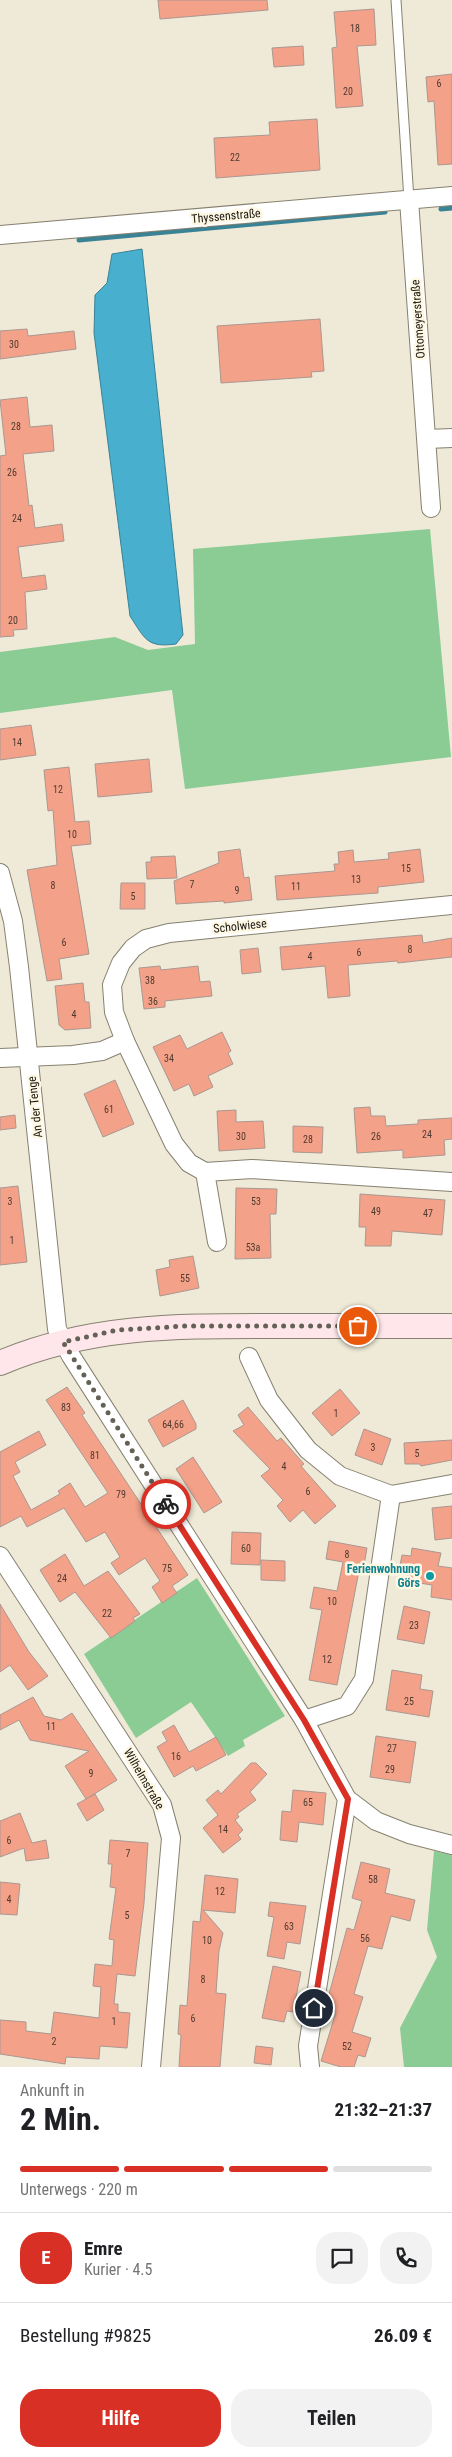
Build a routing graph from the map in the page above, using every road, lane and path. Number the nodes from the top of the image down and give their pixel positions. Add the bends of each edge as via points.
1 (396, 0) edge
2 (452, 196) edge
3 (410, 200) junction
4 (0, 235) edge
5 (452, 438) edge
6 (427, 439) junction
7 (431, 508) dead end
8 (0, 873) edge
9 (452, 905) edge
10 (125, 1041) junction
11 (30, 1056) junction
12 (0, 1058) edge
13 (205, 1172) junction
14 (452, 1182) edge
15 (217, 1242) dead end
16 (452, 1326) edge
17 (63, 1342) junction
18 (249, 1357) dead end
19 (0, 1363) edge
20 (452, 1484) edge
21 (391, 1495) junction
22 (0, 1556) edge
23 (304, 1720) junction
24 (348, 1799) junction
25 (452, 1845) edge
26 (151, 2067) edge
27 (310, 2067) edge

1 - 3 lane
2 - 3 street, Thyssenstraße
3 - 4 street, Thyssenstraße
3 - 6 street, Ottomeyerstraße
5 - 6 street
6 - 7 street, Ottomeyerstraße
8 - 11 street, An der Tenge via 13,921
9 - 10 street, Scholwiese via 169,933 146,939 120,963 112,985 114,1012
10 - 11 street via 102,1051
10 - 13 street, Scholwiese via 174,1144 189,1163
11 - 12 street
11 - 17 street, An der Tenge via 55,1314
13 - 14 street via 252,1169
13 - 15 street
16 - 17 main road via 186,1326 118,1330
17 - 19 main road via 34,1349
17 - 23 street, An der Tenge
18 - 21 street via 270,1400 308,1450 340,1476
20 - 21 street
21 - 23 street via 364,1679 347,1706
22 - 26 street, Wilhelmstraße via 162,1805 171,1838
23 - 24 street, An der Tenge
24 - 25 street via 376,1821
24 - 27 street via 308,2046

